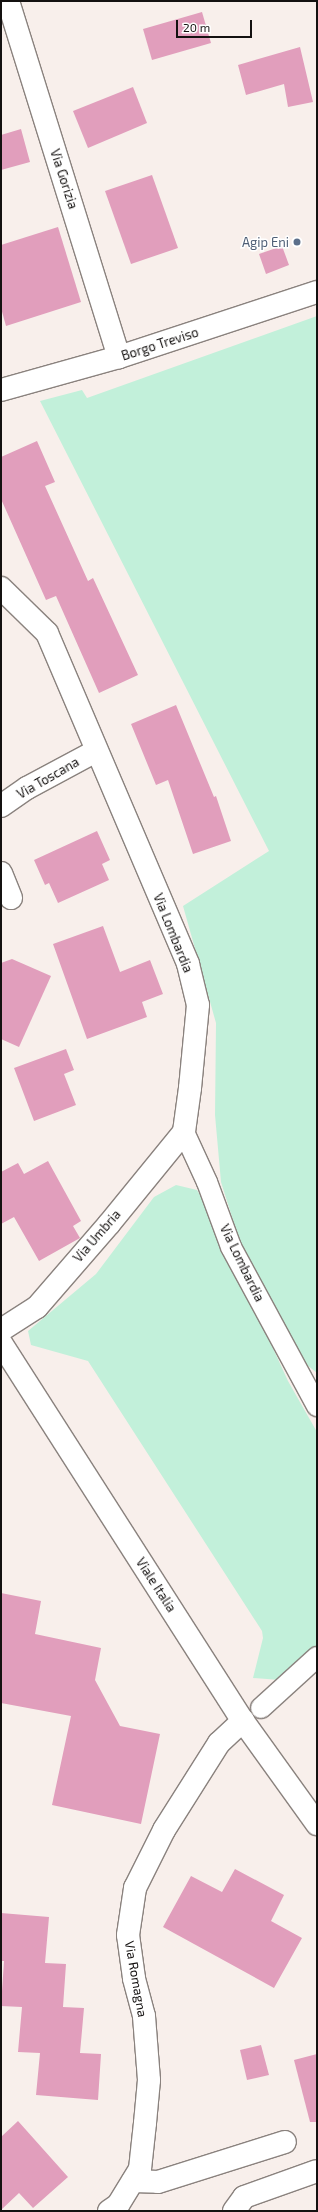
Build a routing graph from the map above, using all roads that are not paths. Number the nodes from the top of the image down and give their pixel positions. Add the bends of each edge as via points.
1 (10, 4) edge
2 (317, 292) edge
3 (119, 357) junction
4 (1, 390) edge
5 (1, 588) edge
6 (96, 751) junction
7 (1, 806) edge
8 (1, 873) edge
9 (10, 898) dead end
10 (184, 1132) junction
11 (1, 1330) edge
12 (1, 1343) edge
13 (317, 1406) edge
14 (317, 1657) edge
15 (261, 1708) dead end
16 (244, 1721) junction
17 (317, 1824) edge
18 (285, 2142) dead end
19 (317, 2172) edge
20 (133, 2181) junction
21 (109, 2211) edge
22 (234, 2211) edge

1 - 3 street, Via Gorizia
2 - 3 street, Borgo Treviso
3 - 4 street, Borgo Treviso
5 - 6 street, Via Lombardia via 47,633
6 - 7 street, Via Toscana via 27,788
6 - 10 street, Via Lombardia via 190,970 198,1004
8 - 9 street
10 - 11 street, Via Umbria via 37,1307
10 - 13 street, Via Lombardia via 207,1182 231,1247
12 - 16 street, Viale Italia
14 - 15 street
16 - 17 street, Viale Italia
16 - 20 street, Via Romagna via 219,1743 164,1830 135,1888 128,1935 134,1978 144,2016 149,2080 140,2169
18 - 20 street via 158,2182
19 - 22 street via 244,2197
20 - 21 street, Via Romagna via 118,2205

